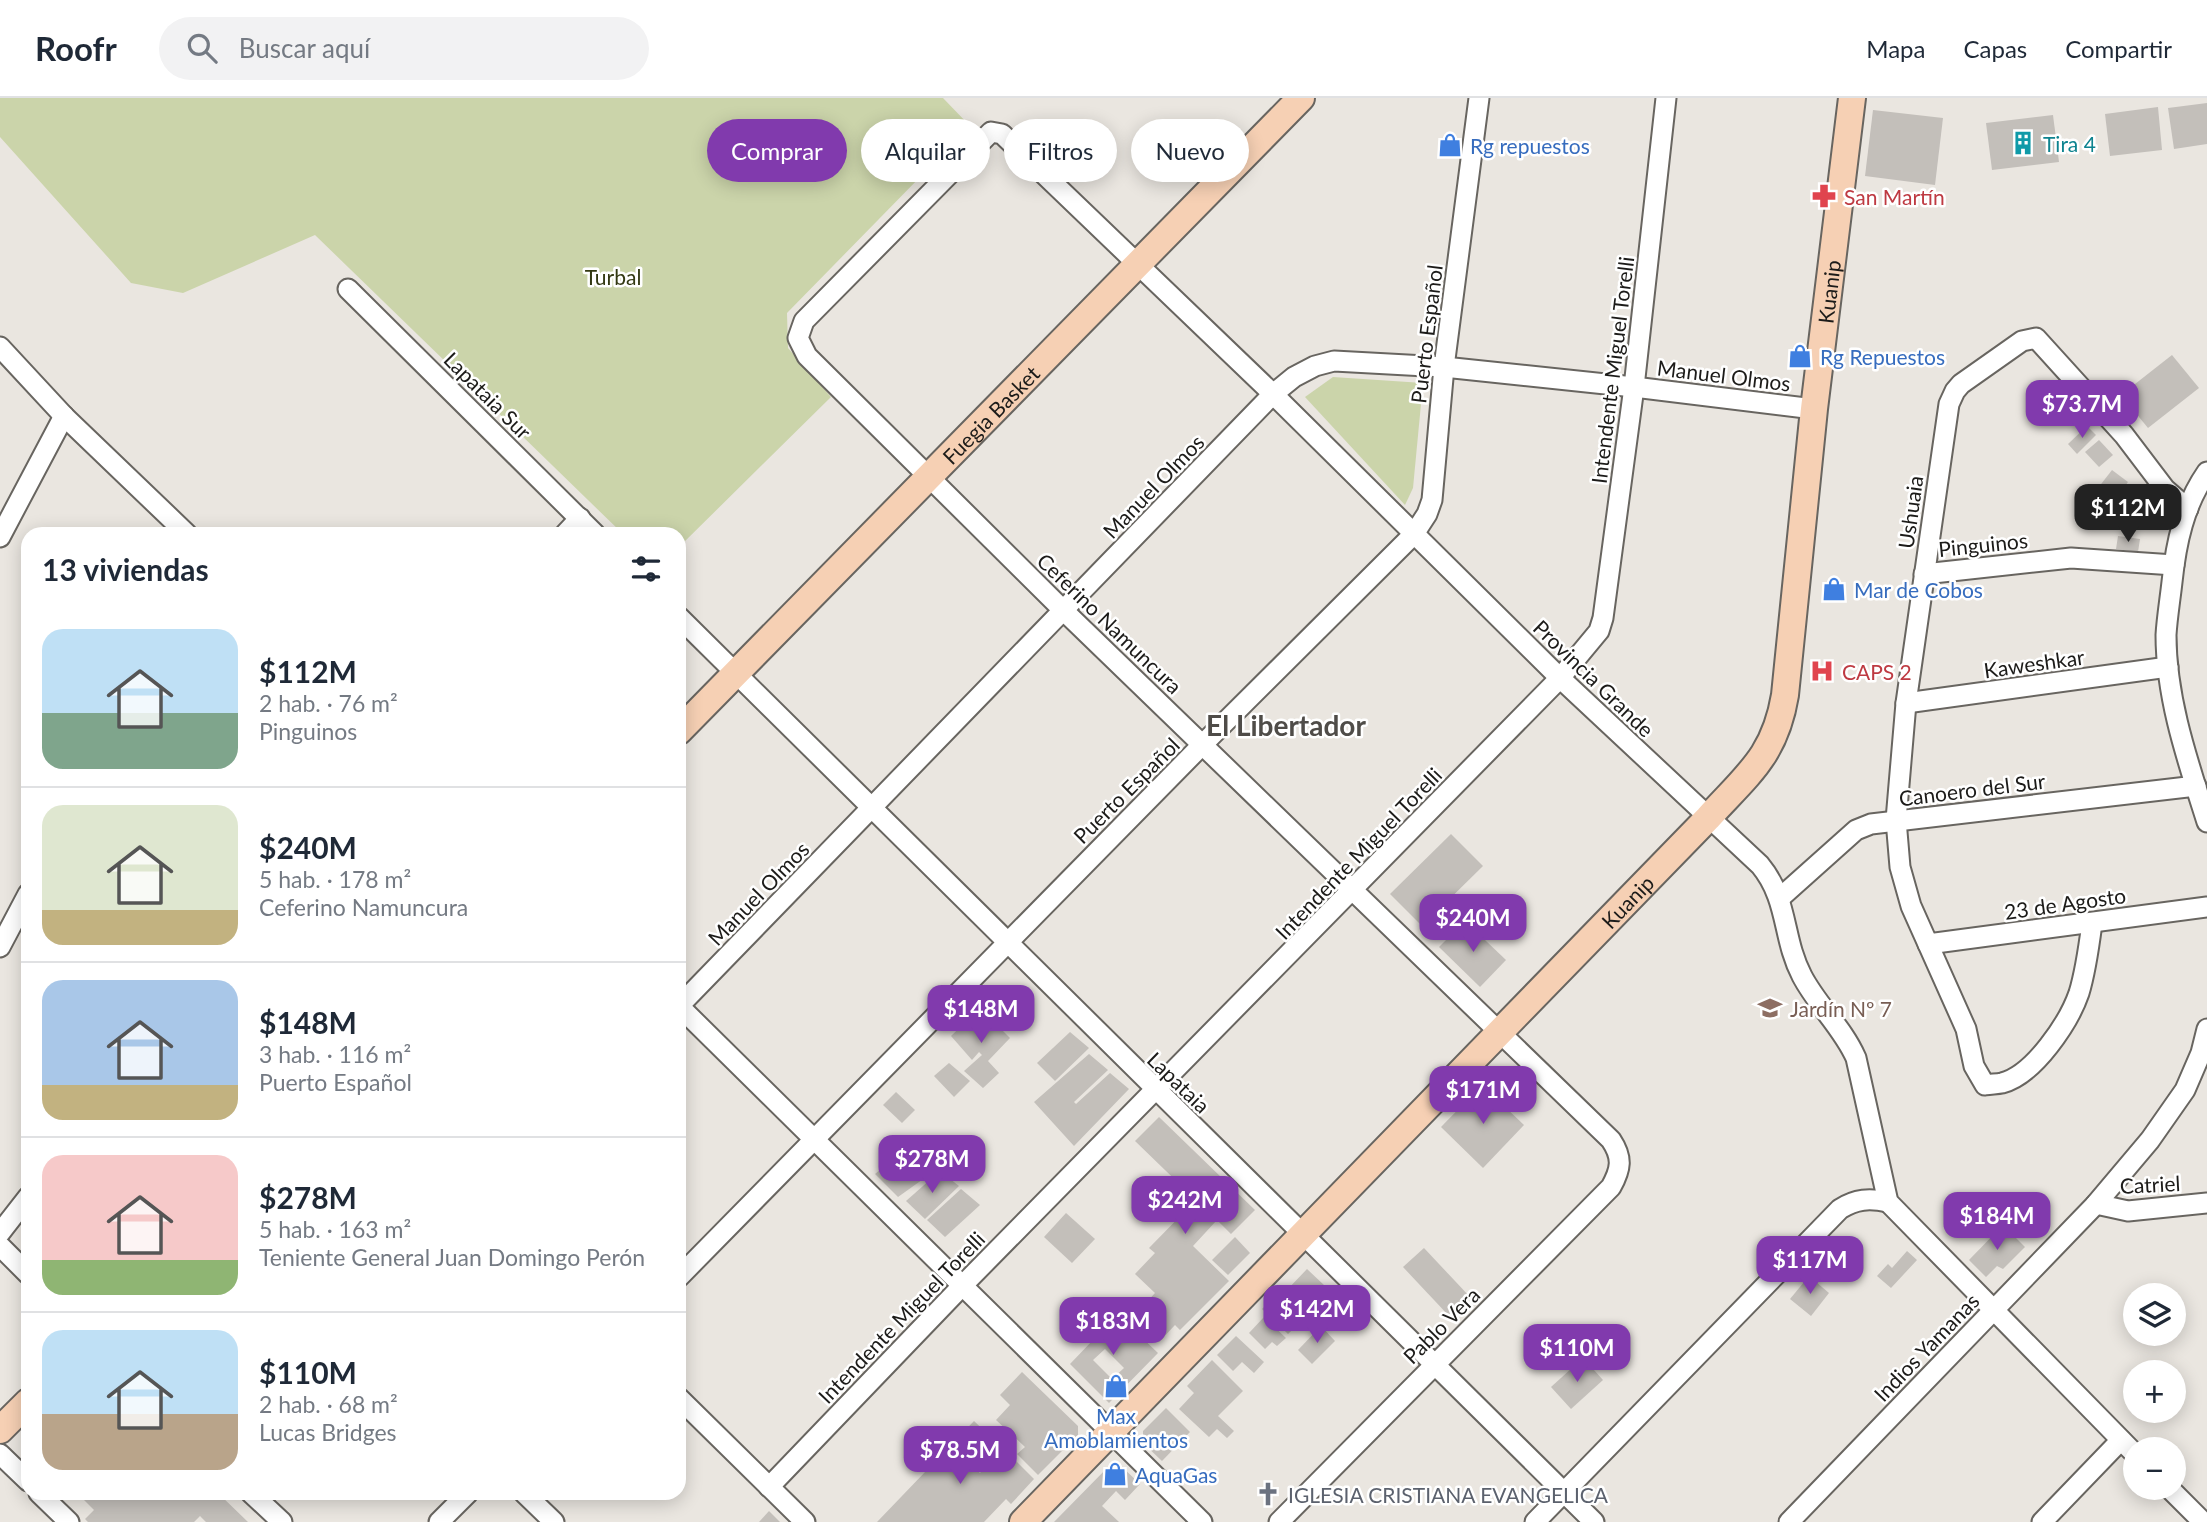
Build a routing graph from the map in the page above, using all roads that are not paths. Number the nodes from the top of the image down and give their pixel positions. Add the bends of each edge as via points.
1 (1301, 98) edge
2 (1479, 98) edge
3 (1666, 98) edge
4 (1852, 98) edge
5 (1138, 262) junction
6 (348, 289) dead end
7 (0, 347) edge
8 (807, 356) joint
9 (1444, 367) junction
10 (1634, 387) junction
11 (1273, 394) junction
12 (1814, 409) junction
13 (64, 416) junction
14 (2207, 472) edge
15 (929, 476) junction
16 (2188, 509) junction
17 (580, 518) junction
18 (180, 527) edge
19 (572, 527) edge
20 (588, 527) edge
21 (1414, 534) junction
22 (0, 537) edge
23 (2174, 565) junction
24 (1924, 574) junction
25 (1064, 611) junction
26 (686, 624) edge
27 (2168, 667) junction
28 (734, 672) junction
29 (1560, 678) junction
30 (1906, 704) junction
31 (686, 723) edge
32 (1202, 745) junction
33 (2196, 786) junction
34 (873, 808) junction
35 (1708, 818) junction
36 (1896, 820) junction
37 (2207, 822) edge
38 (1354, 890) junction
39 (1780, 898) junction
40 (21, 907) edge
41 (2207, 907) edge
42 (2092, 923) junction
43 (1007, 943) junction
44 (1928, 944) junction
45 (0, 947) edge
46 (686, 999) edge
47 (686, 1013) edge
48 (2207, 1030) edge
49 (1500, 1032) junction
50 (1155, 1090) junction
51 (814, 1141) junction
52 (1620, 1154) joint
53 (1888, 1202) junction
54 (2207, 1203) edge
55 (2096, 1204) junction
56 (21, 1206) edge
57 (0, 1233) edge
58 (1303, 1235) junction
59 (0, 1246) edge
60 (21, 1267) edge
61 (686, 1270) edge
62 (962, 1286) junction
63 (1993, 1310) junction
64 (1434, 1365) junction
65 (686, 1405) edge
66 (21, 1409) edge
67 (0, 1430) edge
68 (1111, 1433) junction
69 (2123, 1442) edge
70 (2123, 1451) edge
71 (0, 1454) edge
72 (21, 1474) edge
73 (769, 1487) junction
74 (1564, 1493) junction
75 (46, 1500) edge
76 (258, 1500) edge
77 (461, 1500) edge
78 (531, 1500) edge
79 (2180, 1500) edge
80 (69, 1522) edge
81 (282, 1522) edge
82 (439, 1522) edge
83 (554, 1522) edge
84 (805, 1522) edge
85 (1023, 1522) edge
86 (1202, 1522) edge
87 (1279, 1522) edge
88 (1535, 1522) edge
89 (1594, 1522) edge
90 (1789, 1522) edge
91 (2042, 1522) edge
92 (2203, 1522) edge

1 - 5 main road, Fuegia Basket
2 - 9 street, Puerto Español
3 - 10 street, Intendente Miguel Torelli
4 - 12 main road, Kuanip
5 - 8 street, Provincia Grande via 1002,134 991,132 804,321 798,338
5 - 11 street, Provincia Grande
5 - 15 main road, Fuegia Basket
6 - 17 street, Lapataia Sur
7 - 13 street
8 - 15 street, Ceferino Namuncura
9 - 10 street, Manuel Olmos
9 - 11 street, Manuel Olmos via 1334,360 1294,377
9 - 21 street, Puerto Español via 1432,500
10 - 12 street, Manuel Olmos
10 - 29 street, Intendente Miguel Torelli via 1603,618 1599,631
11 - 21 street, Provincia Grande
11 - 25 street, Manuel Olmos
12 - 35 main road, Kuanip via 1781,718 1766,753
13 - 18 street
13 - 22 street
14 - 16 street
15 - 25 street, Ceferino Namuncura
15 - 28 main road, Fuegia Basket
16 - 23 street
16 - 24 street, Ushuaia via 2165,489 2048,349 2036,338 2022,341 1955,391 1949,404
17 - 19 street
17 - 20 street, Lapataia Sur
21 - 29 street, Provincia Grande
21 - 32 street, Puerto Español
23 - 24 street, Pinguinos via 2071,558
23 - 27 street via 2166,634
24 - 30 street, Ushuaia
25 - 32 street, Ceferino Namuncura
25 - 34 street, Manuel Olmos
26 - 28 street
27 - 30 street, Kaweshkar
27 - 33 street via 2176,718
28 - 31 main road, Fuegia Basket
28 - 34 street, Lapataia
29 - 35 street, Provincia Grande
29 - 38 street, Intendente Miguel Torelli
30 - 36 street, Ushuaia
32 - 38 street, Ceferino Namuncura
32 - 43 street, Puerto Español
33 - 36 street, Canoero del Sur
33 - 37 street
34 - 43 street, Lapataia
34 - 46 street, Manuel Olmos
35 - 39 street, Provincia Grande via 1760,865
35 - 49 main road, Kuanip
36 - 39 street, Canoero del Sur via 1856,830
36 - 44 street, Ushuaia via 1900,867
38 - 49 street, Ceferino Namuncura
38 - 50 street, Intendente Miguel Torelli
39 - 53 street, Provincia Grande via 1801,975 1856,1058
40 - 45 street
41 - 42 street, 23 de Agosto
42 - 44 street, 23 de Agosto
42 - 44 street, Ushuaia via 2078,996 2063,1024 2041,1056 2004,1083 1986,1084 1978,1076 1966,1029
43 - 50 street, Lapataia
43 - 51 street, Puerto Español
47 - 51 street
48 - 55 street, Indios Yamanas via 2185,1090
49 - 52 street, Ceferino Namuncura
49 - 58 main road, Kuanip
50 - 58 street, Lapataia
50 - 62 street, Intendente Miguel Torelli
51 - 61 street, Puerto Español
51 - 62 street
52 - 64 street, Pablo Vera via 1619,1172 1611,1188
53 - 63 street
53 - 74 street via 1870,1198 1840,1209
54 - 55 street, Catriel via 2128,1211
55 - 63 street, Indios Yamanas
56 - 57 street
58 - 64 street, Lapataia
58 - 68 main road, Kuanip
59 - 60 street
62 - 68 street
62 - 73 street, Intendente Miguel Torelli
63 - 69 street
63 - 90 street, Indios Yamanas
64 - 74 street, Lapataia
64 - 87 street, Pablo Vera
65 - 73 street
66 - 67 main road
68 - 85 main road, Kuanip
68 - 86 street
70 - 91 street
71 - 72 street
73 - 84 street
74 - 88 street
74 - 89 street, Lapataia
75 - 80 street
76 - 81 street
77 - 82 street
78 - 83 street
79 - 92 street

